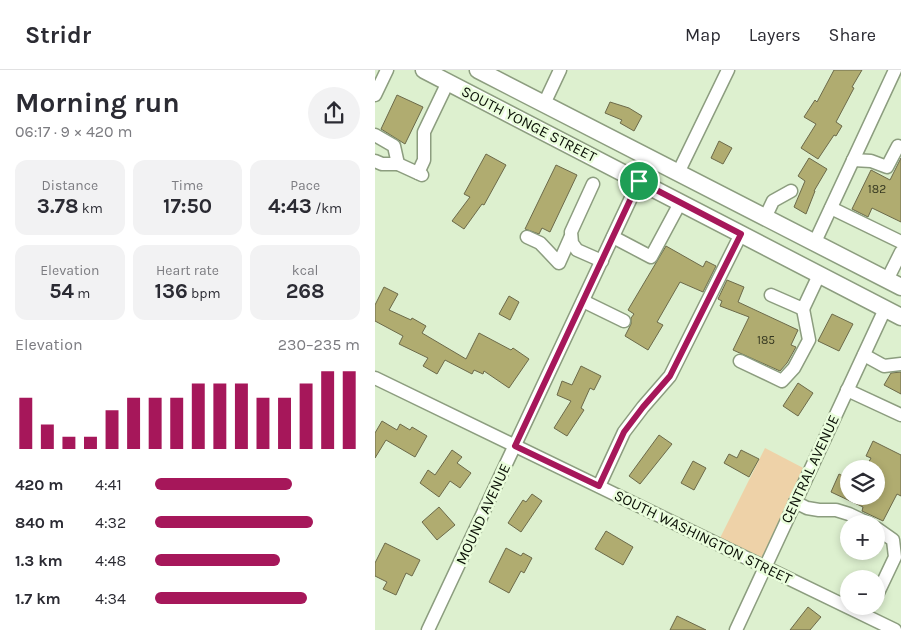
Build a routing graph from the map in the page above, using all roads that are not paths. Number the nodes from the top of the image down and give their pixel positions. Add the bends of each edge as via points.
1 (387, 70) edge
2 (424, 70) edge
3 (478, 70) edge
4 (560, 70) edge
5 (728, 70) edge
6 (895, 70) edge
7 (448, 82) junction
8 (375, 95) edge
9 (544, 104) junction
10 (501, 110) junction
11 (375, 135) edge
12 (898, 146) dead end
13 (853, 160) junction
14 (375, 161) edge
15 (398, 164) junction
16 (678, 173) junction
17 (639, 181) junction
18 (593, 184) dead end
19 (791, 191) dead end
20 (680, 202) junction
21 (831, 208) junction
22 (765, 218) junction
23 (741, 234) junction
24 (571, 236) junction
25 (527, 237) dead end
26 (613, 237) junction
27 (901, 242) edge
28 (814, 244) junction
29 (901, 252) edge
30 (602, 261) junction
31 (819, 275) junction
32 (894, 284) edge
33 (771, 294) dead end
34 (583, 301) junction
35 (901, 304) edge
36 (803, 309) junction
37 (885, 309) junction
38 (901, 317) edge
39 (624, 320) dead end
40 (863, 355) junction
41 (740, 361) dead end
42 (901, 364) edge
43 (375, 378) edge
44 (847, 390) junction
45 (901, 415) edge
46 (515, 446) junction
47 (599, 486) junction
48 (795, 502) junction
49 (851, 515) edge
50 (885, 534) edge
51 (765, 567) junction
52 (885, 578) edge
53 (840, 599) edge
54 (874, 615) edge
55 (428, 630) edge
56 (736, 630) edge
57 (895, 630) edge

1 - 8 street
2 - 7 main road, SOUTH YONGE STREET
3 - 9 main road, SOUTH YONGE STREET
4 - 9 street
5 - 16 street
6 - 13 street
7 - 10 main road, SOUTH YONGE STREET
7 - 15 street via 424,132 424,160 420,174
9 - 10 main road via 525,110
9 - 16 main road, SOUTH YONGE STREET
10 - 17 main road, SOUTH YONGE STREET
11 - 15 street via 394,146
12 - 13 street via 887,167 871,161
13 - 21 street
14 - 15 street
16 - 22 main road, SOUTH YONGE STREET
17 - 20 main road, SOUTH YONGE STREET
17 - 26 street, MOUND AVENUE
18 - 24 street
19 - 22 street via 773,201
20 - 23 main road, SOUTH YONGE STREET
20 - 26 street via 651,257
21 - 27 street
21 - 28 street
22 - 28 main road, SOUTH YONGE STREET
23 - 31 main road, SOUTH YONGE STREET
23 - 47 street via 670,376 624,432
24 - 25 street via 559,263 540,243
24 - 30 street via 577,250
26 - 30 street, MOUND AVENUE
28 - 32 main road, SOUTH YONGE STREET
29 - 32 street
30 - 34 street, MOUND AVENUE
31 - 36 street
31 - 37 main road, SOUTH YONGE STREET
33 - 36 street
34 - 39 street
34 - 46 street, MOUND AVENUE
35 - 37 main road
36 - 41 street via 809,340 794,368 782,381
37 - 38 main road, SOUTH YONGE STREET
37 - 40 street, CENTRAL AVENUE
40 - 42 street via 884,366
40 - 44 street, CENTRAL AVENUE
43 - 46 street, SOUTH WASHINGTON STREET
44 - 45 street
44 - 48 street, CENTRAL AVENUE
46 - 47 street, SOUTH WASHINGTON STREET
46 - 55 street, MOUND AVENUE
47 - 51 street, SOUTH WASHINGTON STREET
48 - 49 street
48 - 51 street, CENTRAL AVENUE
50 - 52 street via 893,540 895,557
51 - 53 street, SOUTH WASHINGTON STREET
51 - 56 street, CENTRAL AVENUE
54 - 57 street, SOUTH WASHINGTON STREET

